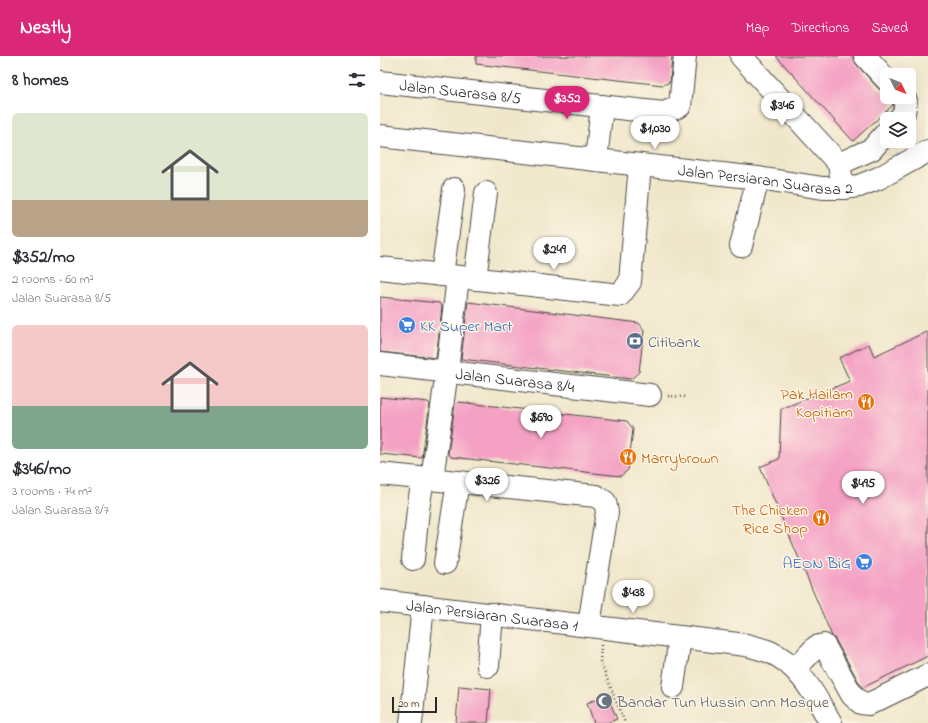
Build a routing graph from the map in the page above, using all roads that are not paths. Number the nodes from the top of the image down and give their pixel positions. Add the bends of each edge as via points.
1 (685, 56) edge
2 (741, 56) edge
3 (865, 56) edge
4 (880, 72) edge
5 (380, 82) edge
6 (602, 106) junction
7 (380, 136) edge
8 (880, 140) edge
9 (928, 151) edge
10 (596, 160) junction
11 (839, 164) junction
12 (640, 165) junction
13 (758, 178) junction
14 (843, 188) junction
15 (454, 189) dead end
16 (486, 193) dead end
17 (741, 246) dead end
18 (380, 268) edge
19 (458, 277) junction
20 (380, 364) edge
21 (447, 371) junction
22 (656, 395) road end
23 (380, 474) edge
24 (428, 478) junction
25 (458, 482) junction
26 (413, 560) dead end
27 (445, 563) dead end
28 (380, 601) edge
29 (423, 606) junction
30 (492, 614) junction
31 (589, 625) junction
32 (680, 637) junction
33 (488, 666) dead end
34 (795, 669) junction
35 (928, 675) edge
36 (673, 687) dead end
37 (411, 723) edge
38 (831, 723) edge

1 - 6 street, Jalan Suarasa 8/5 via 680,106 664,113
2 - 11 street
3 - 4 street
5 - 6 street, Jalan Suarasa 8/5
6 - 10 street
7 - 10 street, Jalan Persiaran Suarasa 2
8 - 11 street via 872,149
9 - 14 street, Jalan Persiaran Suarasa 2 via 880,178 859,186
10 - 12 street, Jalan Persiaran Suarasa 2
11 - 14 street
12 - 13 street, Jalan Persiaran Suarasa 2
12 - 19 street via 630,282 620,295
13 - 14 street, Jalan Persiaran Suarasa 2 via 823,188
13 - 17 street
15 - 19 street
16 - 19 street
18 - 19 street
19 - 21 street
20 - 21 street, Jalan Suarasa 8/4
21 - 22 street, Jalan Suarasa 8/4
21 - 24 street
23 - 24 street
24 - 25 street
24 - 26 street via 418,510
25 - 27 street
25 - 31 street via 596,496 605,502 607,512
28 - 29 street, Jalan Persiaran Suarasa 1
29 - 30 street, Jalan Persiaran Suarasa 1
29 - 37 street
30 - 31 street, Jalan Persiaran Suarasa 1
30 - 33 street
31 - 32 street, Jalan Persiaran Suarasa 1
32 - 34 street, Jalan Persiaran Suarasa 1 via 746,645 768,651
32 - 36 street
34 - 35 street via 816,647 824,645 852,695 861,703 869,704
34 - 38 street, Jalan Persiaran Suarasa 1 via 814,693

